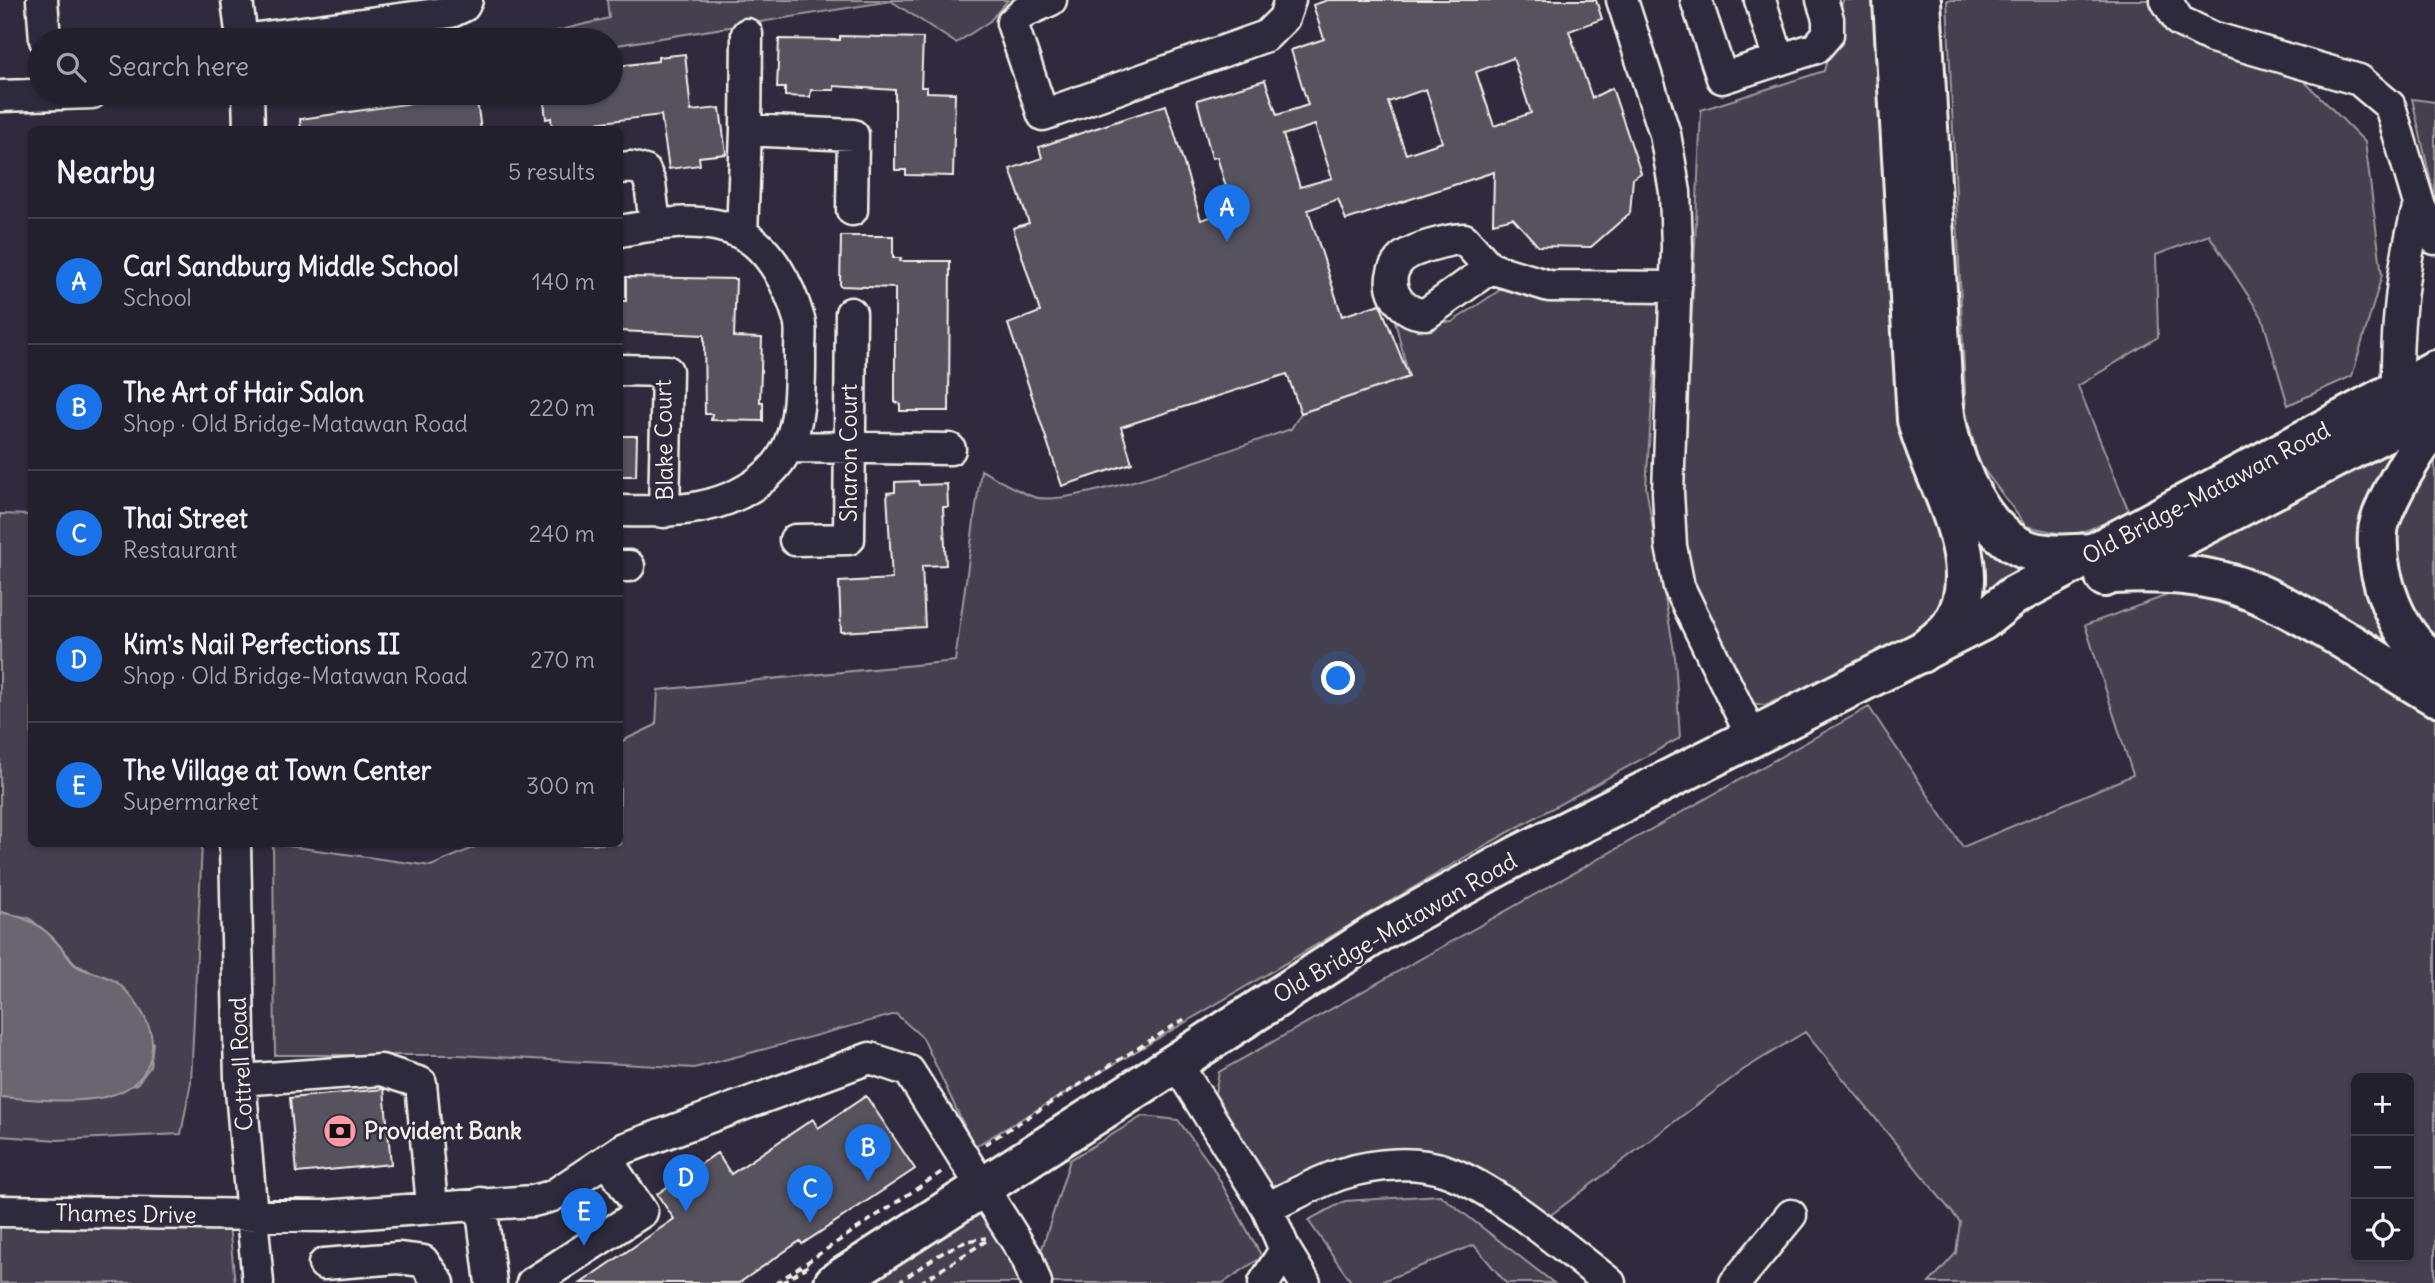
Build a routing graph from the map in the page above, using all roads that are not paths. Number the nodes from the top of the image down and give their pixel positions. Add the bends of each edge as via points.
1 (42, 0) edge
2 (237, 0) edge
3 (467, 0) edge
4 (1051, 0) edge
5 (1290, 0) edge
6 (1622, 0) edge
7 (1696, 0) edge
8 (1760, 0) edge
9 (1822, 0) edge
10 (1893, 0) edge
11 (1921, 0) edge
12 (2166, 0) edge
13 (44, 28) edge
14 (241, 28) edge
15 (333, 28) edge
16 (747, 34) dead end
17 (1779, 60) junction
18 (28, 94) edge
19 (0, 96) edge
20 (248, 105) edge
21 (249, 126) edge
22 (746, 131) junction
23 (623, 168) edge
24 (2419, 204) junction
25 (852, 210) dead end
26 (654, 225) junction
27 (623, 230) edge
28 (742, 234) junction
29 (2435, 239) edge
30 (1490, 268) dead end
31 (1676, 287) junction
32 (851, 313) dead end
33 (623, 370) edge
34 (2435, 370) edge
35 (2397, 391) junction
36 (2435, 406) edge
37 (2435, 428) edge
38 (788, 447) junction
39 (849, 447) junction
40 (950, 449) dead end
41 (623, 511) edge
42 (664, 512) junction
43 (795, 540) dead end
44 (2103, 564) junction
45 (1921, 653) junction
46 (2435, 661) edge
47 (2435, 696) edge
48 (1752, 737) junction
49 (235, 847) edge
50 (1175, 1062) junction
51 (240, 1080) junction
52 (608, 1161) junction
53 (982, 1188) junction
54 (481, 1203) junction
55 (432, 1206) junction
56 (1267, 1208) junction
57 (0, 1211) edge
58 (1791, 1215) dead end
59 (251, 1216) junction
60 (323, 1216) junction
61 (1285, 1250) junction
62 (325, 1274) edge
63 (258, 1283) edge
64 (439, 1283) edge
65 (491, 1283) edge
66 (532, 1283) edge
67 (835, 1283) edge
68 (1036, 1283) edge
69 (1264, 1283) edge
70 (1305, 1283) edge
71 (1610, 1283) edge
72 (1735, 1283) edge

1 - 13 street
2 - 14 street
3 - 15 street via 452,12
4 - 5 street via 1012,23 1044,115 1266,36 1284,18
6 - 31 street via 1665,134 1675,192
7 - 17 street via 1722,78
8 - 17 street
9 - 17 street via 1828,34 1816,48
10 - 45 main road via 1917,420 1958,533 1966,575 1964,596 1952,626
11 - 44 main road via 1943,398 1950,442 1976,499 2008,539 2050,555
12 - 24 street via 2179,20 2212,37 2359,80 2390,106
16 - 22 street
18 - 19 street
20 - 21 street
22 - 25 street via 853,135
22 - 28 street
23 - 26 street via 645,171
24 - 29 street
24 - 35 street via 2406,251 2396,350
26 - 27 street
26 - 28 street via 712,223
28 - 38 street via 766,253 800,321 799,405
30 - 31 street via 1549,286
31 - 48 street via 1668,492 1671,546 1679,587
32 - 39 street, Sharon Court
33 - 42 street, Blake Court via 667,370
34 - 35 main road, Old Bridge-Matawan Road
35 - 44 main road, Old Bridge-Matawan Road
36 - 44 main road, Old Bridge-Matawan Road
37 - 46 main road via 2396,485 2378,529 2380,572 2399,620 2424,654
38 - 39 street
38 - 42 street via 771,472 738,494 704,509
39 - 40 street
39 - 43 street, Sharon Court via 849,539
41 - 42 street
44 - 45 main road, Old Bridge-Matawan Road via 2023,613 1982,621
44 - 47 main road via 2205,578 2253,592
45 - 48 main road, Old Bridge-Matawan Road
48 - 50 main road, Old Bridge-Matawan Road via 1399,920
49 - 51 street, Cottrell Road
50 - 53 main road, Old Bridge-Matawan Road
50 - 56 street
51 - 55 street via 381,1070 421,1083
51 - 59 street, Cottrell Road
52 - 53 street, Thames Drive via 623,1149 870,1058 909,1071
52 - 54 street, Thames Drive via 552,1196
52 - 66 street via 642,1212
53 - 67 main road, Old Bridge-Matawan Road
53 - 68 street, Thames Drive via 1027,1258
54 - 55 street, Thames Drive
54 - 65 street
55 - 60 street, Thames Drive
56 - 61 street
56 - 71 street via 1329,1178 1362,1169 1408,1165 1445,1171 1487,1193
57 - 59 street, Thames Drive
58 - 72 street
59 - 60 street, Thames Drive
59 - 63 street, Cottrell Road
60 - 62 street
61 - 69 street
61 - 70 street
62 - 64 street via 398,1258 424,1261

